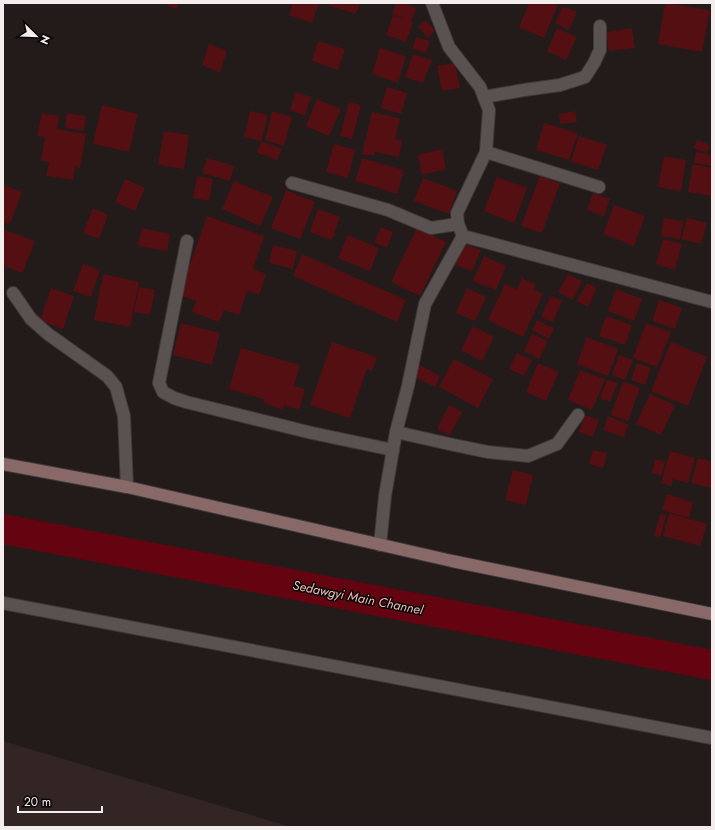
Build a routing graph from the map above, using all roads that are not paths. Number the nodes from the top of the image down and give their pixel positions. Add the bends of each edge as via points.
1 (432, 3) edge
2 (600, 26) dead end
3 (484, 97) junction
4 (486, 152) junction
5 (292, 183) dead end
6 (599, 187) dead end
7 (458, 224) junction
8 (463, 236) junction
9 (187, 241) dead end
10 (13, 293) dead end
11 (712, 302) edge
12 (578, 415) dead end
13 (396, 432) junction
14 (393, 450) junction
15 (3, 464) edge
16 (127, 486) junction
17 (380, 545) junction
18 (3, 603) edge
19 (712, 614) edge
20 (712, 738) edge

1 - 3 street via 449,47 480,87
2 - 3 street via 600,50 585,77 560,85
3 - 4 street via 489,110
4 - 6 street
4 - 7 street via 457,213
5 - 7 street via 388,210 431,228
7 - 8 street
8 - 11 street
8 - 13 street via 425,304
9 - 14 street via 159,383 163,392 186,402
10 - 16 street via 30,319 107,376 116,387 124,416
12 - 13 street via 557,444 528,456 454,446
13 - 14 street
14 - 17 street
15 - 16 street
16 - 17 street
17 - 19 street
18 - 20 street

